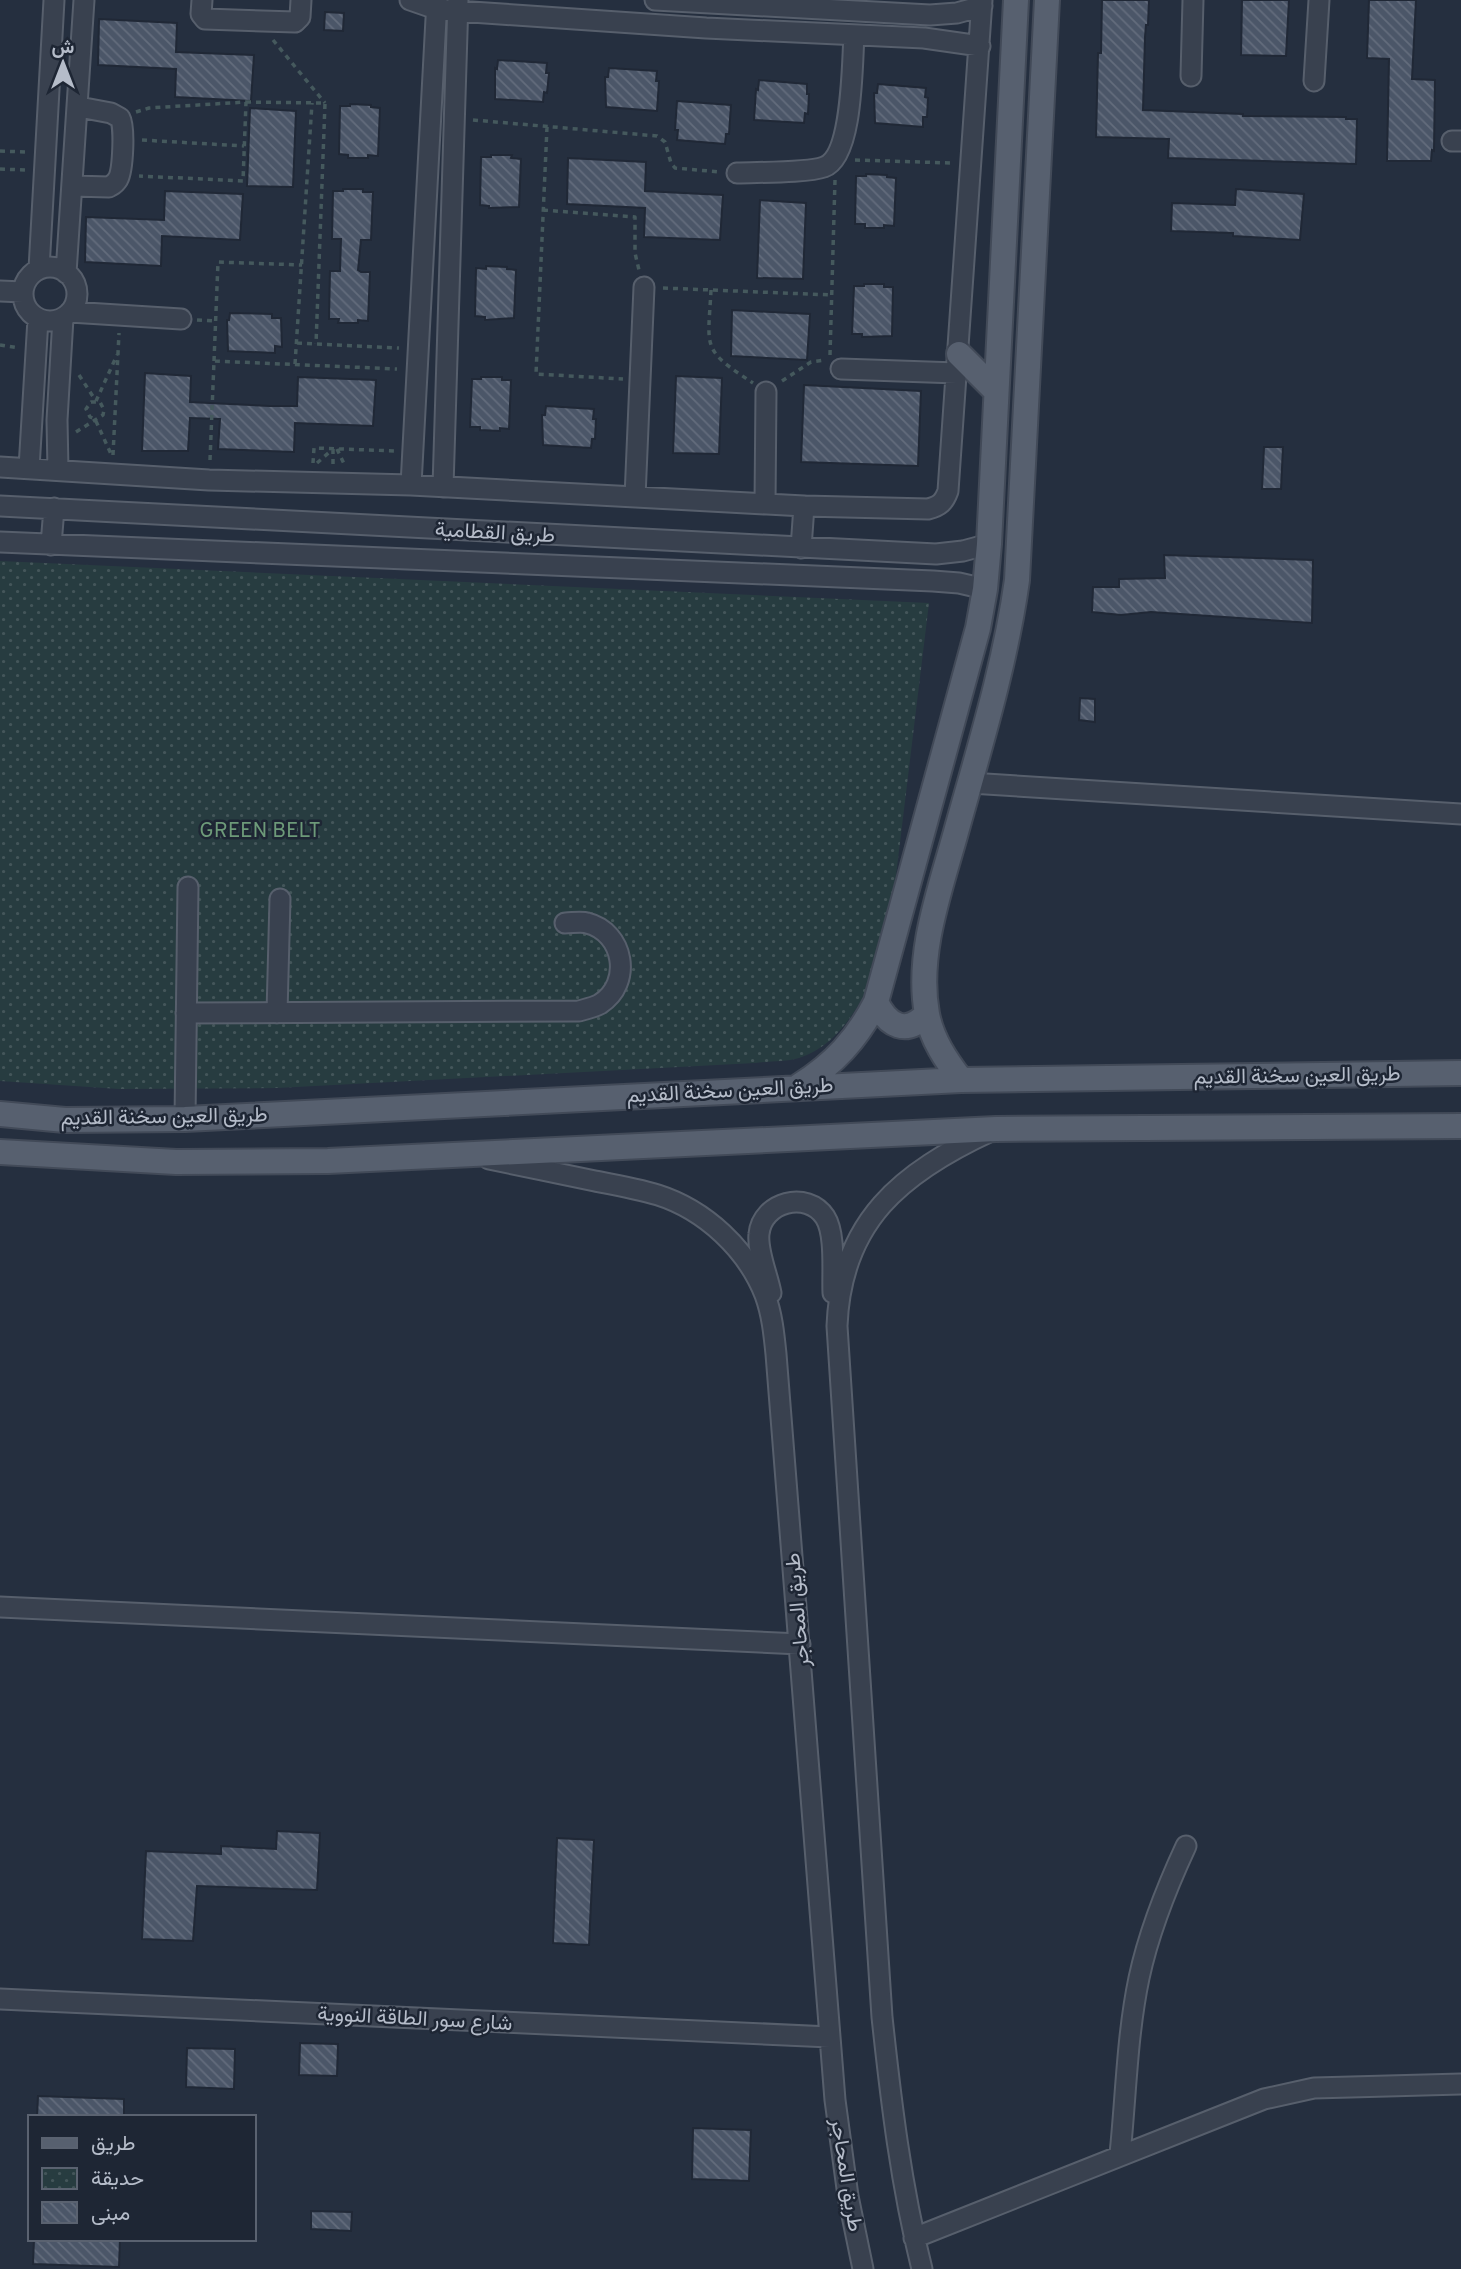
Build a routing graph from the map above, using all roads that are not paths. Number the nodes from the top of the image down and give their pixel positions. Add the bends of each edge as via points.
1 (54, 0) edge
2 (84, 0) edge
3 (202, 0) edge
4 (301, 0) edge
5 (410, 0) edge
6 (654, 0) edge
7 (1016, 0) edge
8 (1047, 0) edge
9 (1193, 0) edge
10 (1319, 0) edge
11 (707, 2) edge
12 (982, 3) edge
13 (437, 4) edge
14 (457, 5) edge
15 (706, 28) junction
16 (855, 35) junction
17 (979, 46) junction
18 (1191, 76) dead end
19 (1314, 81) dead end
20 (79, 107) junction
21 (737, 173) road end
22 (73, 186) junction
23 (39, 269) junction
24 (66, 273) junction
25 (645, 287) road end
26 (0, 291) edge
27 (23, 292) junction
28 (66, 315) junction
29 (38, 319) junction
30 (181, 319) dead end
31 (958, 364) junction
32 (841, 369) dead end
33 (996, 391) junction
34 (766, 392) road end
35 (0, 467) edge
36 (29, 468) junction
37 (58, 470) junction
38 (411, 485) junction
39 (443, 487) junction
40 (635, 497) junction
41 (765, 504) junction
42 (0, 506) edge
43 (804, 506) junction
44 (54, 508) junction
45 (0, 542) edge
46 (989, 544) junction
47 (51, 545) junction
48 (801, 548) junction
49 (985, 589) junction
50 (970, 783) junction
51 (1461, 814) edge
52 (188, 887) dead end
53 (280, 899) dead end
54 (565, 923) dead end
55 (876, 1002) junction
56 (186, 1013) junction
57 (277, 1013) junction
58 (927, 1014) junction
59 (1461, 1073) edge
60 (961, 1080) junction
61 (799, 1086) junction
62 (0, 1114) edge
63 (185, 1119) junction
64 (1461, 1126) edge
65 (996, 1129) junction
66 (0, 1152) edge
67 (468, 1154) junction
68 (773, 1324) junction
69 (837, 1326) junction
70 (0, 1607) edge
71 (800, 1644) junction
72 (1186, 1846) dead end
73 (0, 1999) edge
74 (830, 2037) junction
75 (1461, 2084) edge
76 (1120, 2154) junction
77 (914, 2238) junction
78 (863, 2269) edge
79 (922, 2269) edge

1 - 23 street
2 - 20 street
3 - 4 street via 205,19 295,22 300,17
5 - 13 street
6 - 11 street
7 - 33 main road
8 - 50 main road via 1017,580 1004,657
9 - 18 street
10 - 19 street
11 - 12 street via 930,15 957,13
11 - 15 street
12 - 17 street
13 - 14 street
13 - 38 street
14 - 15 street
14 - 39 street
15 - 16 street
16 - 17 street
16 - 21 street via 848,116 836,160 823,167
17 - 31 street
20 - 22 street
20 - 22 street via 120,118 120,175 109,187
22 - 24 street
23 - 24 street via 53,267
23 - 27 street
24 - 28 street via 75,285 76,299
25 - 40 street
26 - 27 street
27 - 29 street via 25,305
28 - 29 street via 51,321
28 - 30 street
28 - 37 street via 57,412
29 - 36 street
31 - 32 street
31 - 33 main road
31 - 43 street via 948,491 938,507
33 - 46 main road
34 - 41 street
35 - 36 street
36 - 37 street
37 - 38 street via 209,480
38 - 39 street
39 - 40 street
40 - 41 street
41 - 43 street
42 - 44 street, طريق القطامية
43 - 48 street
44 - 47 street
44 - 48 street, طريق القطامية
45 - 47 street, طريق القطامية
46 - 48 street, طريق القطامية via 936,554
46 - 49 main road
47 - 49 street, طريق القطامية via 933,581
49 - 55 main road via 974,647
50 - 51 street
50 - 58 main road via 928,940
52 - 56 street
53 - 57 street
54 - 57 street via 586,922 606,932 618,948 622,969 615,989 600,1004 579,1011
55 - 58 main road via 890,1022 899,1026 920,1022
55 - 61 main road via 852,1042
56 - 57 street
56 - 63 street
58 - 60 main road via 934,1038
59 - 60 main road, طريق العين سخنة القديم
60 - 61 main road, طريق العين سخنة القديم
61 - 63 main road, طريق العين سخنة القديم
62 - 63 main road, طريق العين سخنة القديم via 65,1120
64 - 65 main road, طريق العين سخنة القديم
65 - 67 main road, طريق العين سخنة القديم
65 - 69 street via 932,1163 876,1209 846,1264
66 - 67 main road, طريق العين سخنة القديم via 176,1162
67 - 68 street, طريق المحاجر via 659,1195 687,1207 733,1244 756,1277
68 - 69 street via 759,1235 770,1212 793,1202 817,1209 830,1229
68 - 71 street, طريق المحاجر
69 - 77 street via 882,2017 892,2111
70 - 71 street
71 - 74 street, طريق المحاجر
72 - 76 street via 1157,1912 1139,1979
73 - 74 street, شارع سور الطاقة النووية
74 - 78 street, طريق المحاجر via 848,2196
75 - 76 street via 1314,2088 1289,2093
76 - 77 street
77 - 79 street

